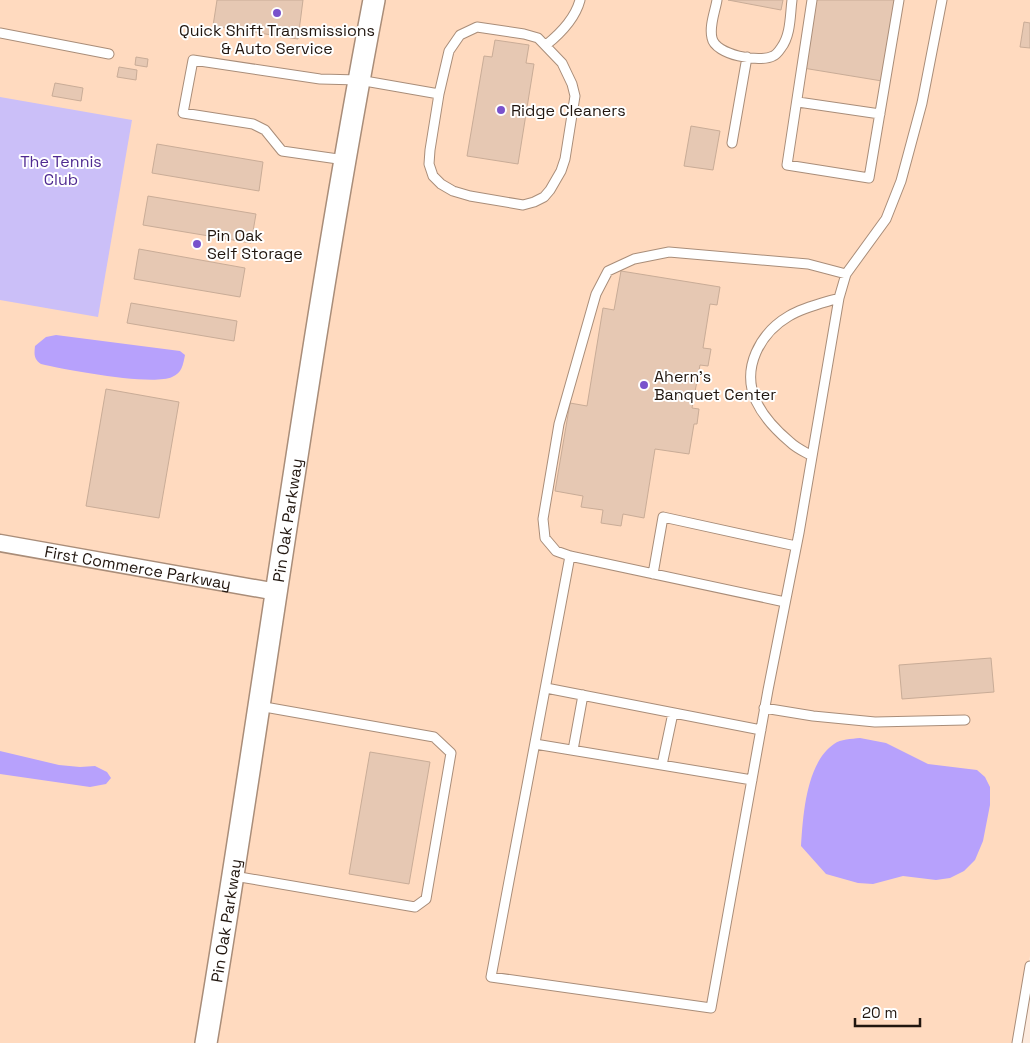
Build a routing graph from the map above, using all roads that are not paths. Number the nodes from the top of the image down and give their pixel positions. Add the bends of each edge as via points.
1 (374, 0) edge
2 (580, 0) edge
3 (717, 0) edge
4 (792, 0) edge
5 (812, 0) edge
6 (899, 0) edge
7 (942, 0) edge
8 (0, 33) edge
9 (546, 46) junction
10 (109, 54) dead end
11 (747, 56) junction
12 (359, 80) junction
13 (439, 94) junction
14 (798, 102) junction
15 (880, 114) junction
16 (732, 144) dead end
17 (345, 160) junction
18 (846, 274) junction
19 (840, 298) junction
20 (812, 456) junction
21 (0, 544) edge
22 (796, 546) junction
23 (570, 556) junction
24 (653, 574) junction
25 (277, 592) junction
26 (785, 602) junction
27 (546, 688) junction
28 (583, 695) junction
29 (259, 706) junction
30 (764, 708) junction
31 (673, 713) junction
32 (965, 720) dead end
33 (761, 730) junction
34 (535, 744) junction
35 (573, 750) junction
36 (662, 765) junction
37 (752, 780) junction
38 (234, 876) junction
39 (1030, 966) edge
40 (206, 1043) edge
41 (1017, 1043) edge

1 - 12 street, Pin Oak Parkway
2 - 9 lane via 563,31
3 - 11 lane via 712,40 725,53
4 - 11 lane via 782,48 773,56 761,59
5 - 14 lane
6 - 15 lane
7 - 18 lane via 922,103 901,182 886,219
8 - 10 lane
9 - 13 lane via 531,36 477,27 460,35 449,51
9 - 13 lane via 566,71 575,96 561,171 544,197 534,202 523,205 470,196 441,184 433,176 429,164 430,150
11 - 16 lane
12 - 13 lane
12 - 17 street, Pin Oak Parkway
12 - 17 lane via 320,79 193,60 183,113 253,124 265,130 282,151
14 - 15 lane
14 - 15 lane via 787,165 869,178
17 - 25 street, Pin Oak Parkway
18 - 19 lane
18 - 23 lane via 808,264 669,252 634,259 608,271 596,294 559,424 543,519 545,538 556,551
19 - 20 lane
19 - 20 lane via 789,316 771,330 759,344 751,370 756,400 764,415 791,443
20 - 22 lane
21 - 25 street, First Commerce Parkway
22 - 24 lane via 663,517
22 - 26 lane
23 - 24 lane
23 - 27 lane
24 - 26 lane
25 - 29 street, Pin Oak Parkway
26 - 30 lane
27 - 28 lane
27 - 34 lane
28 - 31 lane
28 - 35 lane
29 - 38 street, Pin Oak Parkway
29 - 38 lane via 434,737 451,753 426,899 415,908
30 - 32 lane via 875,722
30 - 33 lane
31 - 33 lane
31 - 36 lane
33 - 37 lane
34 - 35 lane
34 - 37 lane via 491,977 711,1008
35 - 36 lane
36 - 37 lane
38 - 40 street, Pin Oak Parkway
39 - 41 lane

